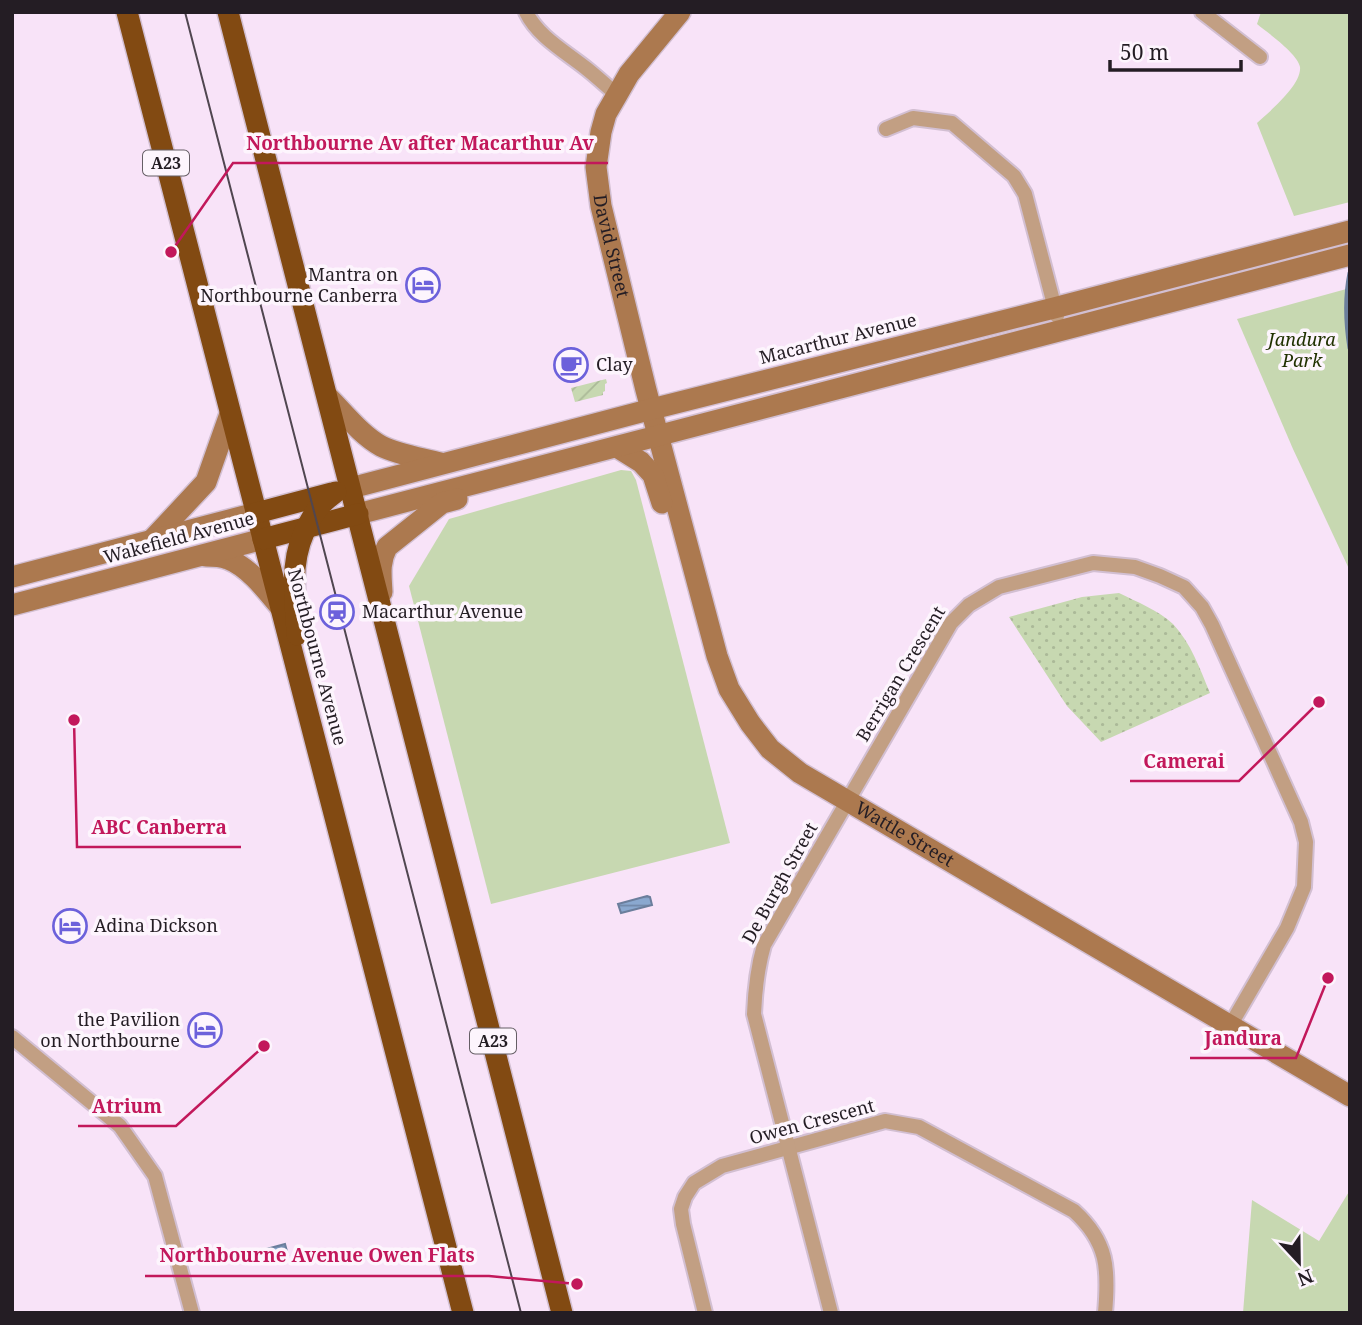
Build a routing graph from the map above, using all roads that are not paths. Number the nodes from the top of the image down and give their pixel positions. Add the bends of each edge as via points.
1 (127, 12) edge
2 (228, 12) edge
3 (526, 12) edge
4 (680, 12) edge
5 (1202, 12) edge
6 (1260, 57) dead end
7 (617, 95) junction
8 (886, 129) dead end
9 (1345, 232) edge
10 (1341, 258) edge
11 (1054, 308) junction
12 (1061, 331) junction
13 (328, 397) junction
14 (230, 414) junction
15 (654, 420) junction
16 (617, 447) junction
17 (444, 464) junction
18 (520, 472) junction
19 (344, 490) junction
20 (256, 513) junction
21 (358, 514) junction
22 (305, 528) junction
23 (685, 536) junction
24 (263, 539) junction
25 (152, 540) junction
26 (200, 556) junction
27 (12, 576) edge
28 (12, 605) edge
29 (281, 608) junction
30 (382, 610) junction
31 (298, 676) junction
32 (847, 801) junction
33 (1230, 1026) junction
34 (12, 1037) edge
35 (1350, 1096) edge
36 (788, 1148) junction
37 (192, 1313) edge
38 (463, 1313) edge
39 (562, 1313) edge
40 (705, 1313) edge
41 (831, 1313) edge
42 (1105, 1313) edge

1 - 14 highway, Northbourne Avenue / A23
2 - 13 highway, A23
3 - 7 street via 544,35
4 - 7 main road, David Street
5 - 6 street
7 - 15 main road, David Street via 606,114 596,167 601,206
8 - 11 street via 913,118 951,123 1014,176 1025,194
9 - 11 main road, Macarthur Avenue
10 - 12 main road, Macarthur Avenue
11 - 12 street
11 - 15 main road, Macarthur Avenue
12 - 15 main road, Macarthur Avenue
13 - 17 main road via 379,445
13 - 19 highway, A23
14 - 20 highway, Northbourne Avenue / A23
14 - 25 main road via 206,482
15 - 16 main road, Macarthur Avenue
15 - 17 main road, Macarthur Avenue
15 - 23 main road, Wattle Street
16 - 18 main road, Macarthur Avenue
16 - 23 main road via 653,475 663,506
17 - 19 main road, Macarthur Avenue
18 - 21 main road, Macarthur Avenue
18 - 30 main road via 442,503 387,547 380,566
19 - 20 highway, Macarthur Avenue
19 - 21 highway, A23
19 - 22 highway via 317,508
20 - 24 highway, Northbourne Avenue / A23
20 - 25 main road, Wakefield Avenue
21 - 22 highway, Wakefield Avenue
21 - 30 highway, A23
22 - 24 highway, Wakefield Avenue
22 - 31 highway via 294,573
23 - 32 main road, Wattle Street via 729,690 770,749 800,774
24 - 26 main road, Wakefield Avenue
24 - 29 highway, Northbourne Avenue / A23
25 - 27 main road, Wakefield Avenue
26 - 28 main road, Wakefield Avenue
26 - 29 main road via 239,565
29 - 31 highway, Northbourne Avenue / A23
30 - 39 highway, A23
31 - 38 highway, Northbourne Avenue / A23
32 - 33 main road, Wattle Street
32 - 33 street, Berrigan Crescent via 951,623 969,605 999,587 1093,563 1135,567 1184,587 1212,625 1306,842 1304,887 1287,928
32 - 36 street, De Burgh Street via 764,945 755,979 754,1014
33 - 35 main road, Wattle Street
34 - 37 street via 120,1126 155,1176
36 - 40 street, Owen Crescent via 722,1166 694,1184 685,1197 683,1224
36 - 41 street, De Burgh Street
36 - 42 street, Owen Crescent via 885,1121 919,1127 1074,1211 1086,1222 1101,1247 1108,1275

